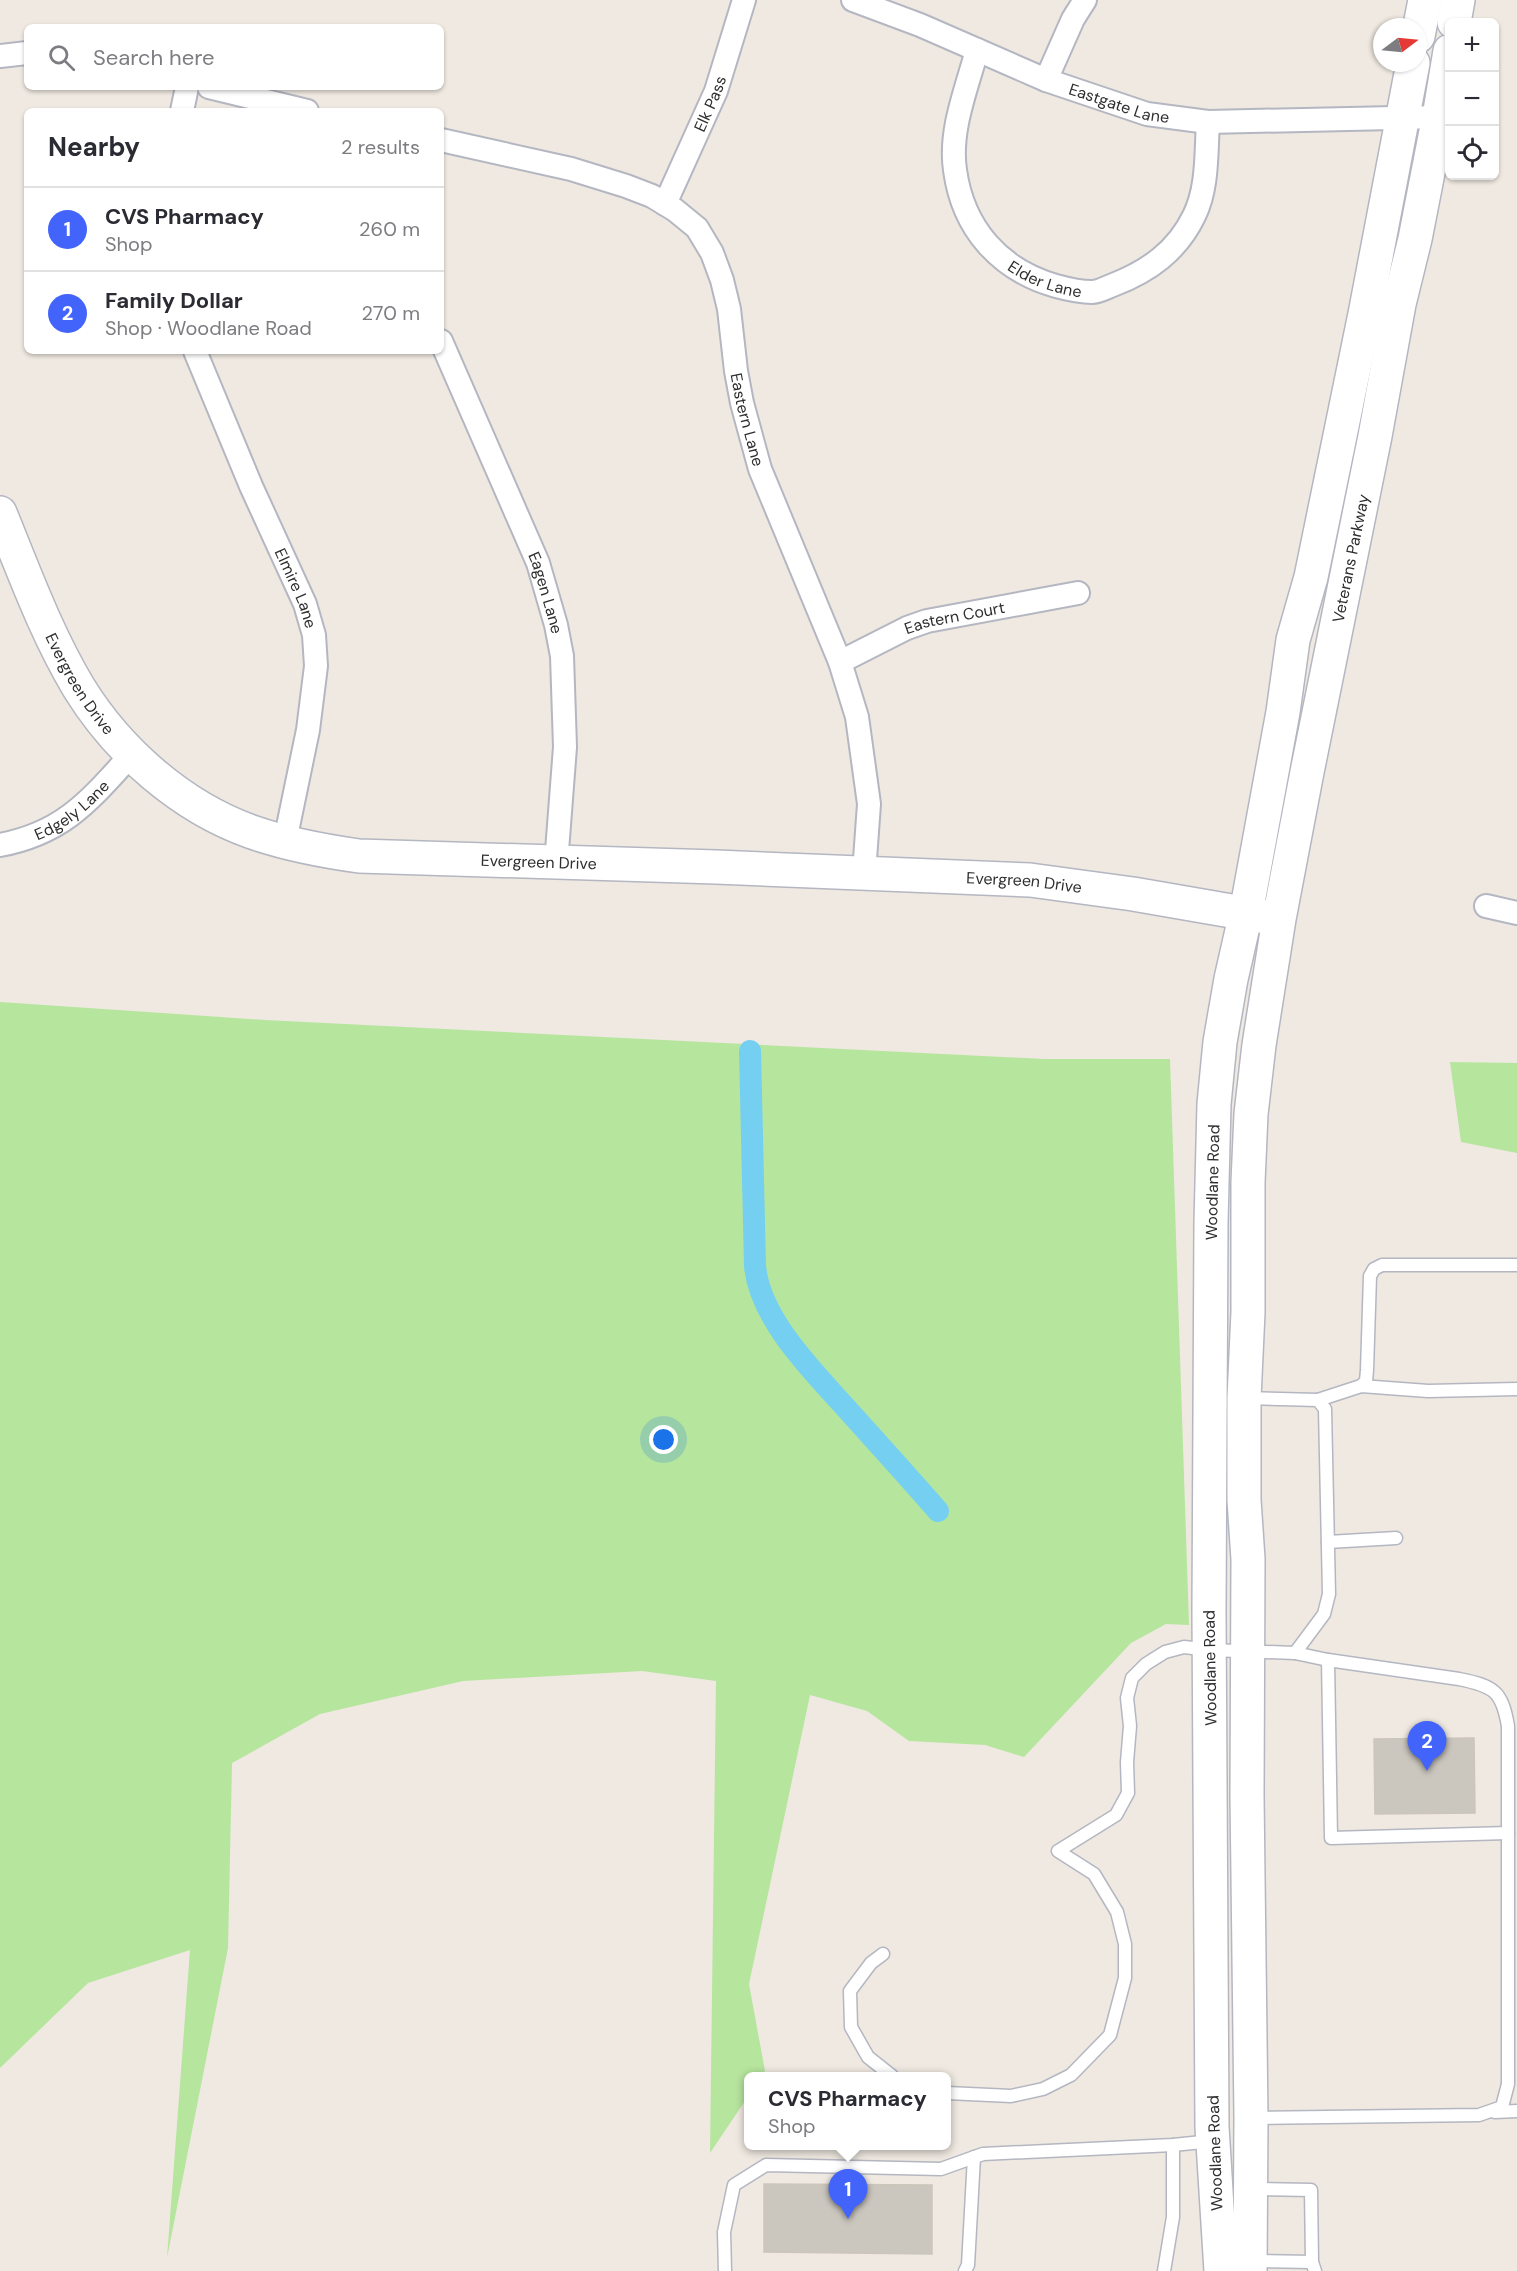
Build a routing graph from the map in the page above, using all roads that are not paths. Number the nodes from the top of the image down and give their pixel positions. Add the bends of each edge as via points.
1 (744, 0) edge
2 (853, 0) edge
3 (1085, 0) edge
4 (1425, 0) edge
5 (1458, 0) edge
6 (1422, 18) edge
7 (1455, 18) edge
8 (977, 50) junction
9 (24, 53) edge
10 (0, 56) edge
11 (1411, 72) edge
12 (1446, 72) edge
13 (1046, 80) junction
14 (186, 90) edge
15 (220, 90) edge
16 (183, 108) edge
17 (295, 108) edge
18 (1439, 117) junction
19 (1403, 118) junction
20 (1208, 122) junction
21 (444, 141) edge
22 (665, 204) junction
23 (444, 348) edge
24 (196, 354) edge
25 (0, 513) edge
26 (1078, 593) dead end
27 (840, 662) junction
28 (131, 755) junction
29 (285, 841) junction
30 (0, 845) edge
31 (556, 864) junction
32 (864, 873) junction
33 (1486, 906) dead end
34 (1246, 913) junction
35 (1517, 913) edge
36 (1280, 919) junction
37 (1257, 1066) joint
38 (1517, 1264) edge
39 (1361, 1386) junction
40 (1517, 1389) edge
41 (1244, 1398) junction
42 (1318, 1400) junction
43 (1396, 1538) dead end
44 (1328, 1542) junction
45 (1210, 1650) junction
46 (1248, 1651) junction
47 (1295, 1653) junction
48 (1328, 1660) junction
49 (1513, 1758) edge
50 (1508, 1833) junction
51 (1512, 1934) edge
52 (883, 1954) dead end
53 (887, 2072) edge
54 (951, 2093) edge
55 (1517, 2111) edge
56 (1488, 2112) junction
57 (1251, 2118) junction
58 (1212, 2141) junction
59 (1173, 2145) junction
60 (974, 2157) junction
61 (1251, 2189) junction
62 (1313, 2266) edge
63 (1241, 2268) edge
64 (725, 2271) edge
65 (965, 2271) edge
66 (1164, 2271) edge

1 - 22 street, Elk Pass via 716,91
2 - 8 street, Eastgate Lane
3 - 13 street
4 - 6 main road
5 - 7 main road
8 - 13 street, Eastgate Lane
8 - 20 street, Elder Lane via 954,146 960,194 968,217 999,257 1043,282 1094,292 1144,271 1165,257 1182,238 1203,191
9 - 10 street
11 - 19 main road
12 - 18 main road, Veterans Parkway
13 - 20 street, Eastgate Lane via 1147,114
14 - 16 street
15 - 17 street
18 - 19 street, Eastgate Lane
18 - 36 main road, Veterans Parkway
19 - 20 street, Eastgate Lane
19 - 34 main road via 1311,577 1293,640
21 - 22 street, Eastern Lane via 599,177
22 - 27 street, Eastern Lane via 697,228 723,280 742,403 760,469
23 - 31 street, Eagen Lane via 538,563 556,625 562,656 565,747
24 - 29 street, Elmire Lane via 305,604 314,635 313,695
25 - 28 main road, Evergreen Drive via 61,655 102,721
26 - 27 street, Eastern Court via 927,621
27 - 32 street, Eastern Lane via 857,717 869,804
28 - 29 main road, Evergreen Drive via 186,798 217,816
28 - 30 street, Edgely Lane via 66,820 41,833
29 - 31 main road, Evergreen Drive via 359,856
31 - 32 main road, Evergreen Drive
32 - 34 main road, Evergreen Drive via 1030,880
33 - 35 street
34 - 36 main road, Evergreen Drive
34 - 45 main road, Woodlane Road via 1220,1042 1214,1114
36 - 37 main road, Veterans Parkway
37 - 41 main road, Woodlane Road via 1248,1182
38 - 39 lane via 1382,1265 1374,1269 1370,1276 1366,1381
39 - 40 lane via 1428,1391
39 - 42 lane
41 - 42 lane
41 - 46 main road, Woodlane Road
42 - 44 lane via 1325,1409
43 - 44 lane
44 - 47 lane via 1329,1594 1324,1614
45 - 46 lane
45 - 54 lane via 1184,1647 1166,1652 1131,1678 1128,1793 1116,1815 1058,1851 1094,1874 1117,1912 1125,1944 1125,1978 1110,2035 1071,2075 1043,2089 1011,2096
45 - 58 main road, Woodlane Road
46 - 47 lane
46 - 57 main road, Woodlane Road
47 - 48 lane
48 - 49 lane via 1459,1679 1492,1690 1504,1703
48 - 50 lane via 1330,1838
49 - 50 lane
50 - 51 lane
51 - 56 lane via 1508,2084 1502,2107
52 - 53 lane via 850,1991 851,2027 868,2057
55 - 56 lane
56 - 57 lane
57 - 61 main road, Woodlane Road
58 - 59 lane
58 - 63 main road, Woodlane Road
59 - 60 lane
59 - 66 lane via 1173,2217
60 - 64 lane via 941,2169 766,2165 734,2185 724,2232
60 - 65 lane
61 - 62 lane via 1311,2190
61 - 63 main road, Woodlane Road
62 - 63 lane

